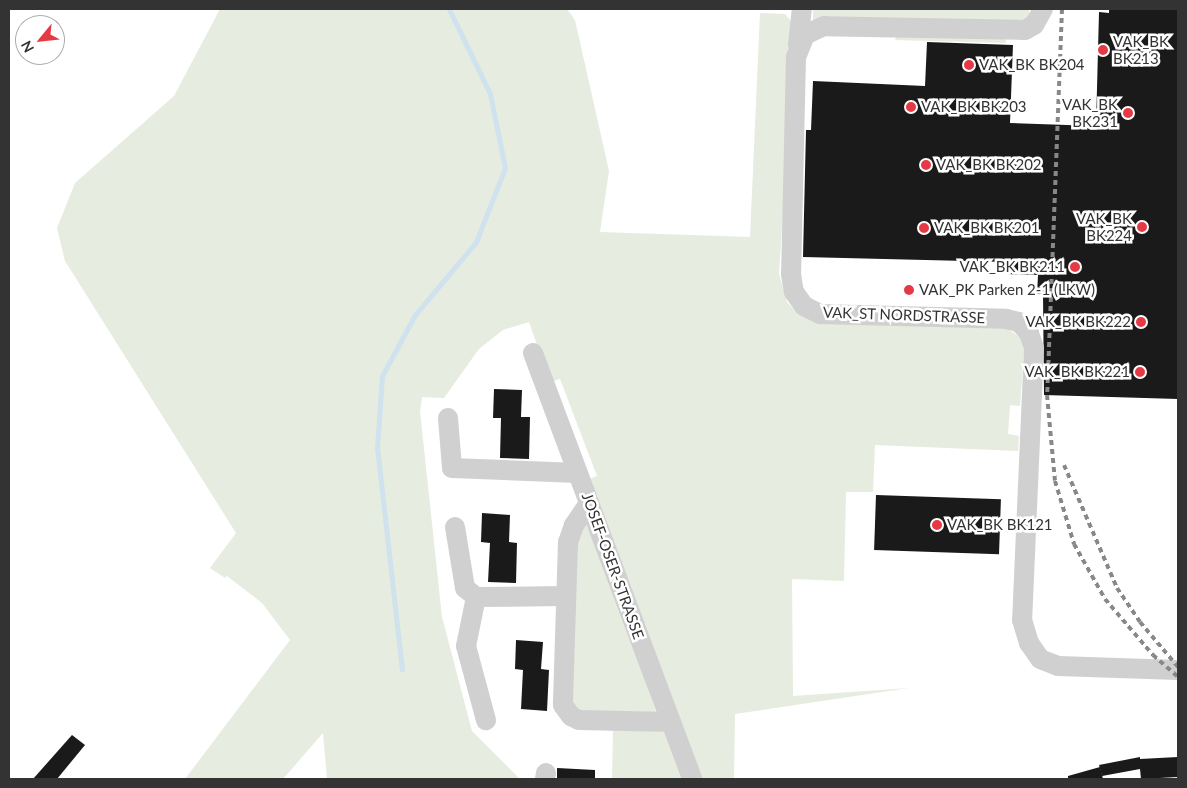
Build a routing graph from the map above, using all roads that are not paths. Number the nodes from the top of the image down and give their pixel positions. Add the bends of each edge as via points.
1 (802, 9) edge
2 (1043, 9) edge
3 (798, 45) junction
4 (533, 353) dead end
5 (448, 418) dead end
6 (578, 473) junction
7 (589, 503) junction
8 (455, 527) dead end
9 (566, 596) junction
10 (476, 597) junction
11 (1178, 670) edge
12 (486, 720) dead end
13 (671, 722) junction
14 (692, 779) edge

1 - 3 street
2 - 3 street via 1034,25 1025,30 824,26 813,28
3 - 11 street, VAK_ST NORDSTRASSE via 790,274 794,292 804,306 820,314 1019,322 1029,333 1034,348 1022,620 1029,643 1040,659 1058,666
4 - 6 street, JOSEF-OSER-STRASSE
5 - 6 street via 452,468
6 - 7 street, JOSEF-OSER-STRASSE
7 - 9 street via 574,525 568,542
7 - 13 street, JOSEF-OSER-STRASSE
8 - 10 street via 465,588
9 - 10 street
9 - 13 street via 563,697 567,711 579,720
10 - 12 street via 466,646
13 - 14 street, JOSEF-OSER-STRASSE

